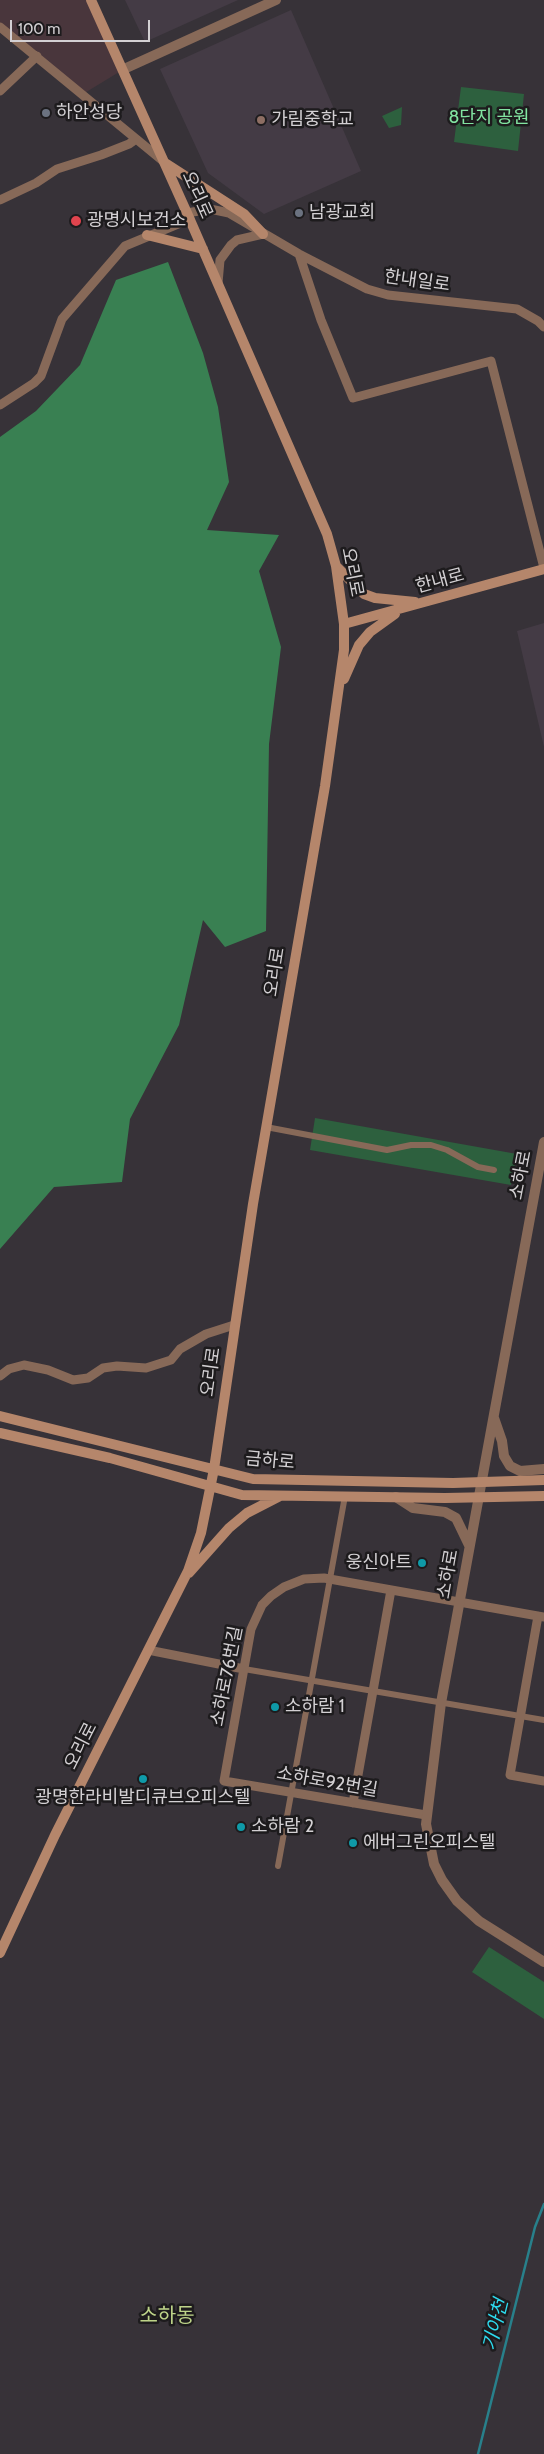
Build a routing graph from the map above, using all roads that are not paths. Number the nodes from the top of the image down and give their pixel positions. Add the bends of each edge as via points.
1 (91, 0) edge
2 (276, 0) edge
3 (0, 27) edge
4 (37, 56) junction
5 (124, 69) junction
6 (0, 91) edge
7 (136, 138) junction
8 (165, 163) junction
9 (0, 200) edge
10 (189, 216) junction
11 (263, 234) junction
12 (147, 235) junction
13 (203, 249) junction
14 (299, 254) junction
15 (218, 283) junction
16 (544, 327) edge
17 (0, 405) edge
18 (336, 566) junction
19 (544, 569) edge
20 (421, 603) junction
21 (344, 624) junction
22 (341, 684) junction
23 (266, 1127) junction
24 (544, 1142) edge
25 (494, 1170) dead end
26 (234, 1325) junction
27 (0, 1376) edge
28 (0, 1416) edge
29 (494, 1417) junction
30 (0, 1433) edge
31 (214, 1469) junction
32 (544, 1469) edge
33 (544, 1480) edge
34 (481, 1482) junction
35 (211, 1486) junction
36 (282, 1495) junction
37 (345, 1496) junction
38 (544, 1496) edge
39 (396, 1497) junction
40 (478, 1497) junction
41 (470, 1545) junction
42 (330, 1579) junction
43 (182, 1581) junction
44 (391, 1590) junction
45 (459, 1602) junction
46 (541, 1617) edge
47 (148, 1650) junction
48 (244, 1669) junction
49 (312, 1680) junction
50 (373, 1691) junction
51 (441, 1702) junction
52 (520, 1716) junction
53 (544, 1720) edge
54 (224, 1781) joint
55 (544, 1781) edge
56 (291, 1793) junction
57 (353, 1803) junction
58 (426, 1816) junction
59 (278, 1866) dead end
60 (0, 1952) edge
61 (542, 1960) edge

1 - 5 main road, 오리로
2 - 5 street
3 - 4 street
4 - 6 street
4 - 7 street
5 - 8 main road, 오리로
7 - 8 street
7 - 9 street via 130,144 57,169
8 - 10 main road, 오리로
8 - 11 main road via 244,214
10 - 11 street, 한내일로 via 210,209 229,213
10 - 12 street, 한내일로
10 - 13 main road, 오리로
11 - 14 street, 한내일로
11 - 15 street via 237,240 231,245 220,260
12 - 13 main road
12 - 17 street, 한내일로 via 125,246 62,320 38,379
13 - 15 main road, 오리로
14 - 16 street, 한내일로 via 367,289 388,295 517,309
14 - 19 street via 321,320 353,398 491,361
15 - 18 main road, 오리로 via 327,534
18 - 20 main road via 364,594
18 - 21 main road, 오리로
19 - 20 main road, 한내로
20 - 21 main road, 한내로
20 - 22 main road via 388,617 370,632 359,645
21 - 22 main road, 오리로
22 - 23 main road, 오리로
23 - 25 street via 388,1150 411,1144 431,1145 478,1167
23 - 26 main road, 오리로
24 - 29 street, 소하로
26 - 27 street via 206,1334 180,1349 171,1360 146,1368 103,1368 88,1378 73,1380 43,1368 24,1365 9,1369
26 - 31 main road, 오리로
28 - 31 main road, 금하로
29 - 32 street via 504,1456 510,1466 520,1471
29 - 34 street, 소하로
30 - 35 main road, 금하로 via 110,1458
31 - 34 main road, 금하로 via 253,1479
31 - 35 main road, 오리로
33 - 34 main road, 금하로
34 - 40 street, 소하로
35 - 36 main road, 금하로 via 242,1495
35 - 43 main road, 오리로 via 201,1533
36 - 37 main road, 금하로
36 - 43 main road via 247,1513 229,1528
37 - 39 main road, 금하로
37 - 42 street
38 - 40 main road, 금하로
39 - 40 main road, 금하로
39 - 41 street via 413,1508 445,1512 456,1518
40 - 41 street, 소하로
41 - 45 street, 소하로
42 - 44 street, 소하로76번길
42 - 48 street, 소하로76번길 via 304,1579 270,1596 251,1629
42 - 49 street
43 - 47 main road, 오리로
44 - 45 street, 소하로76번길
44 - 50 street
45 - 46 street, 소하로76번길
45 - 51 street, 소하로
46 - 52 street
47 - 48 street
47 - 60 main road, 오리로
48 - 49 street
48 - 54 street, 소하로76번길
49 - 50 street
49 - 56 street
50 - 51 street
50 - 57 street
51 - 52 street
51 - 58 street, 소하로
52 - 53 street
52 - 55 street via 510,1775
54 - 56 street, 소하로92번길
56 - 57 street, 소하로92번길
56 - 59 street
57 - 58 street, 소하로92번길
58 - 61 street, 소하로 via 434,1864 457,1901 479,1921

